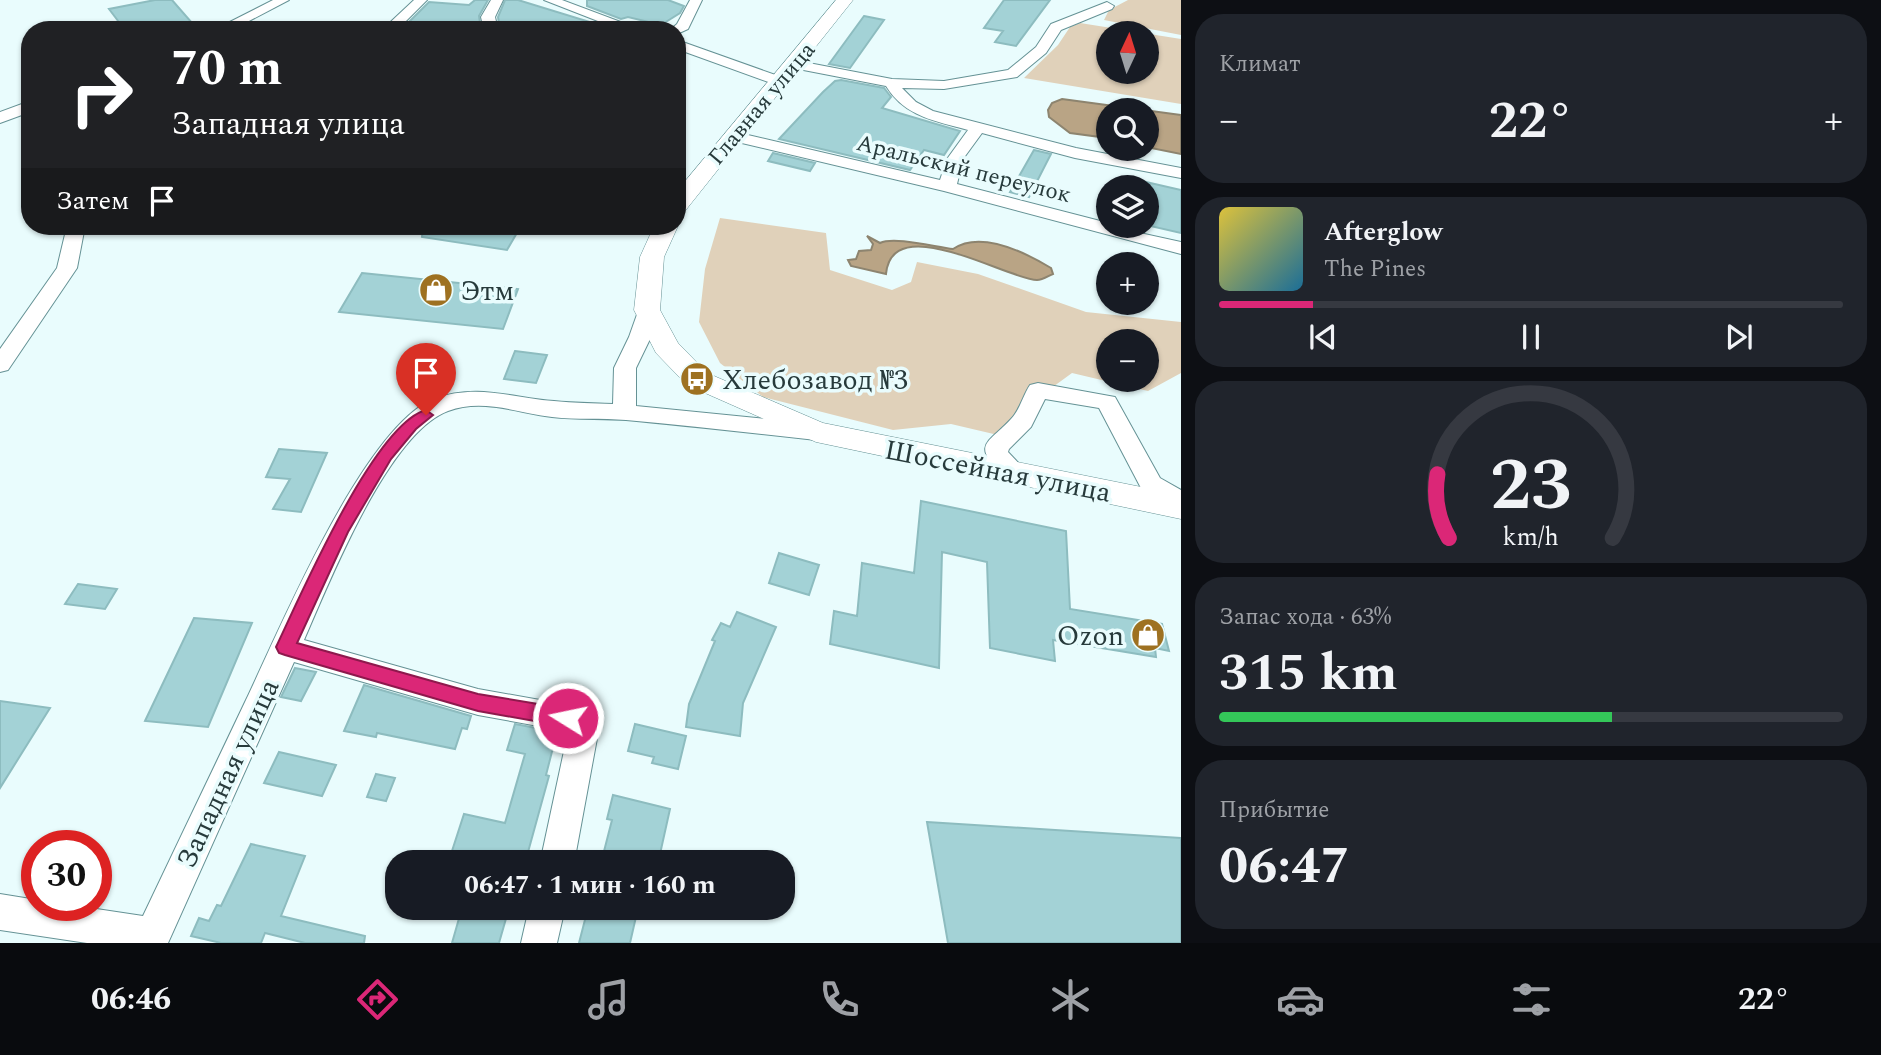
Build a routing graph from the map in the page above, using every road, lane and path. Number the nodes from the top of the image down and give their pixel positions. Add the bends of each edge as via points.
1 (283, 0) edge
2 (421, 0) edge
3 (497, 0) edge
4 (550, 0) edge
5 (696, 0) edge
6 (845, 0) edge
7 (1107, 6) dead end
8 (240, 21) edge
9 (399, 21) edge
10 (489, 21) edge
11 (610, 21) edge
12 (686, 21) edge
13 (686, 50) edge
14 (793, 64) junction
15 (779, 81) junction
16 (892, 83) junction
17 (21, 110) edge
18 (0, 118) edge
19 (978, 128) junction
20 (735, 137) junction
21 (1181, 173) edge
22 (947, 187) junction
23 (686, 194) edge
24 (74, 235) edge
25 (662, 235) edge
26 (1181, 248) edge
27 (648, 310) junction
28 (0, 365) edge
29 (624, 412) junction
30 (816, 432) junction
31 (1017, 474) junction
32 (1181, 501) edge
33 (1181, 507) edge
34 (285, 647) junction
35 (560, 850) edge
36 (0, 912) edge
37 (544, 920) edge
38 (150, 939) edge
39 (539, 943) edge

1 - 8 street
2 - 9 street
3 - 10 street
4 - 11 street
5 - 12 street
6 - 14 main road, Главная улица
7 - 16 street via 1056,27 1041,50 1012,74 944,85
13 - 15 street
14 - 15 main road, Главная улица
14 - 16 street
15 - 20 main road, Главная улица
16 - 19 street via 914,108
17 - 18 street
19 - 21 street
19 - 22 street via 956,159
20 - 22 street, Аральский переулок
20 - 23 main road, Главная улица
22 - 26 street, Аральский переулок
24 - 28 street via 67,268
25 - 27 main road via 652,257
27 - 29 street via 625,368
27 - 30 main road via 666,347 697,379
29 - 30 street
29 - 34 street, Западная улица via 552,410 476,398 440,405 411,425 386,456 340,531
30 - 31 main road, Шоссейная улица
31 - 32 street via 996,454 997,446 1023,421 1038,390 1107,401 1152,484
31 - 33 main road, Шоссейная улица
34 - 35 street via 478,702 568,718 583,733
34 - 38 street, Западная улица
36 - 38 street, Западная улица
37 - 39 street

